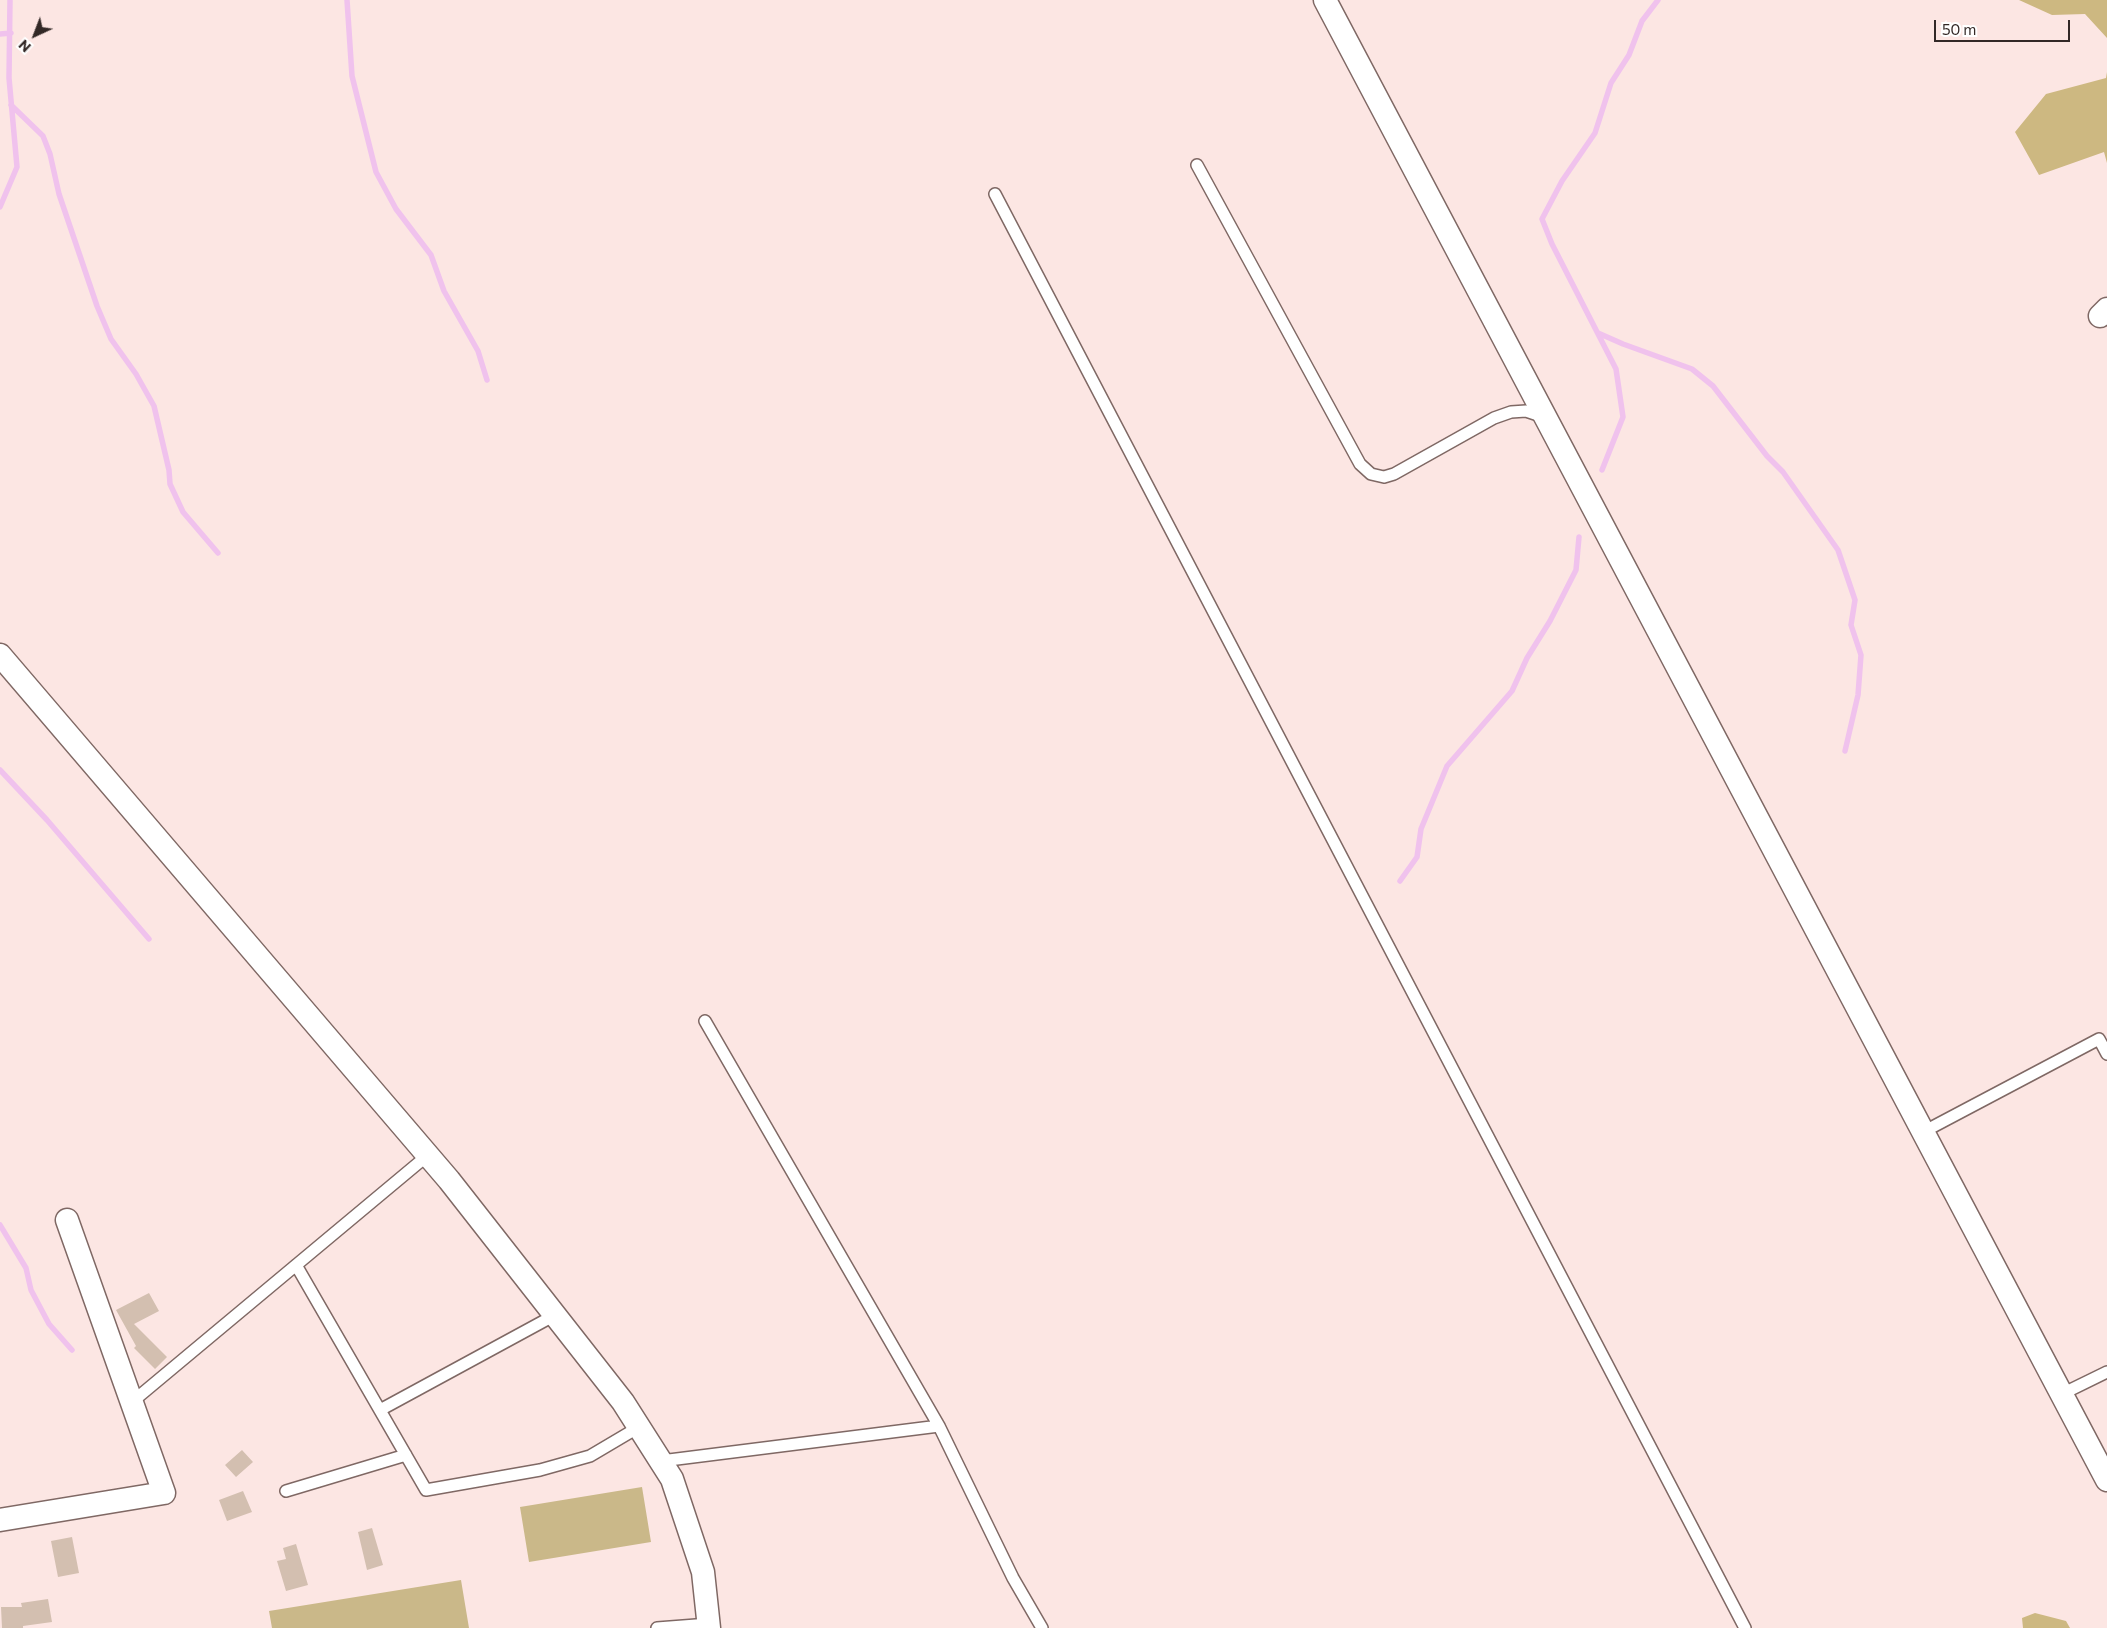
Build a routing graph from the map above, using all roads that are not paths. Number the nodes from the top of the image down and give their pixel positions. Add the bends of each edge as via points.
1 (1325, 0) edge
2 (1197, 165) dead end
3 (995, 194) dead end
4 (1546, 418) junction
5 (0, 655) edge
6 (705, 1021) dead end
7 (2107, 1054) edge
8 (1923, 1132) junction
9 (428, 1155) junction
10 (67, 1220) dead end
11 (296, 1265) junction
12 (555, 1315) junction
13 (2107, 1372) edge
14 (2062, 1394) junction
15 (132, 1402) junction
16 (380, 1410) junction
17 (940, 1426) junction
18 (639, 1427) junction
19 (406, 1455) junction
20 (661, 1462) junction
21 (2107, 1480) edge
22 (286, 1491) dead end
23 (0, 1520) edge
24 (709, 1626) edge
25 (657, 1628) edge
26 (1042, 1628) edge
27 (1745, 1628) edge

1 - 4 street
2 - 4 lane via 1360,464 1371,474 1384,477 1394,474 1494,418 1511,412 1532,412
3 - 27 lane
4 - 8 street
5 - 9 street
6 - 17 lane
7 - 8 lane via 2100,1039
8 - 14 street
9 - 11 lane
9 - 12 street
10 - 15 street
11 - 15 lane
11 - 16 lane
12 - 16 lane
12 - 18 street
13 - 14 lane
14 - 21 street
15 - 23 street via 164,1493
16 - 19 lane
17 - 20 lane
17 - 26 lane via 1013,1578
18 - 19 lane via 590,1456 540,1470 426,1490
18 - 20 street
19 - 22 lane
20 - 24 street via 672,1479 703,1572
24 - 25 lane

